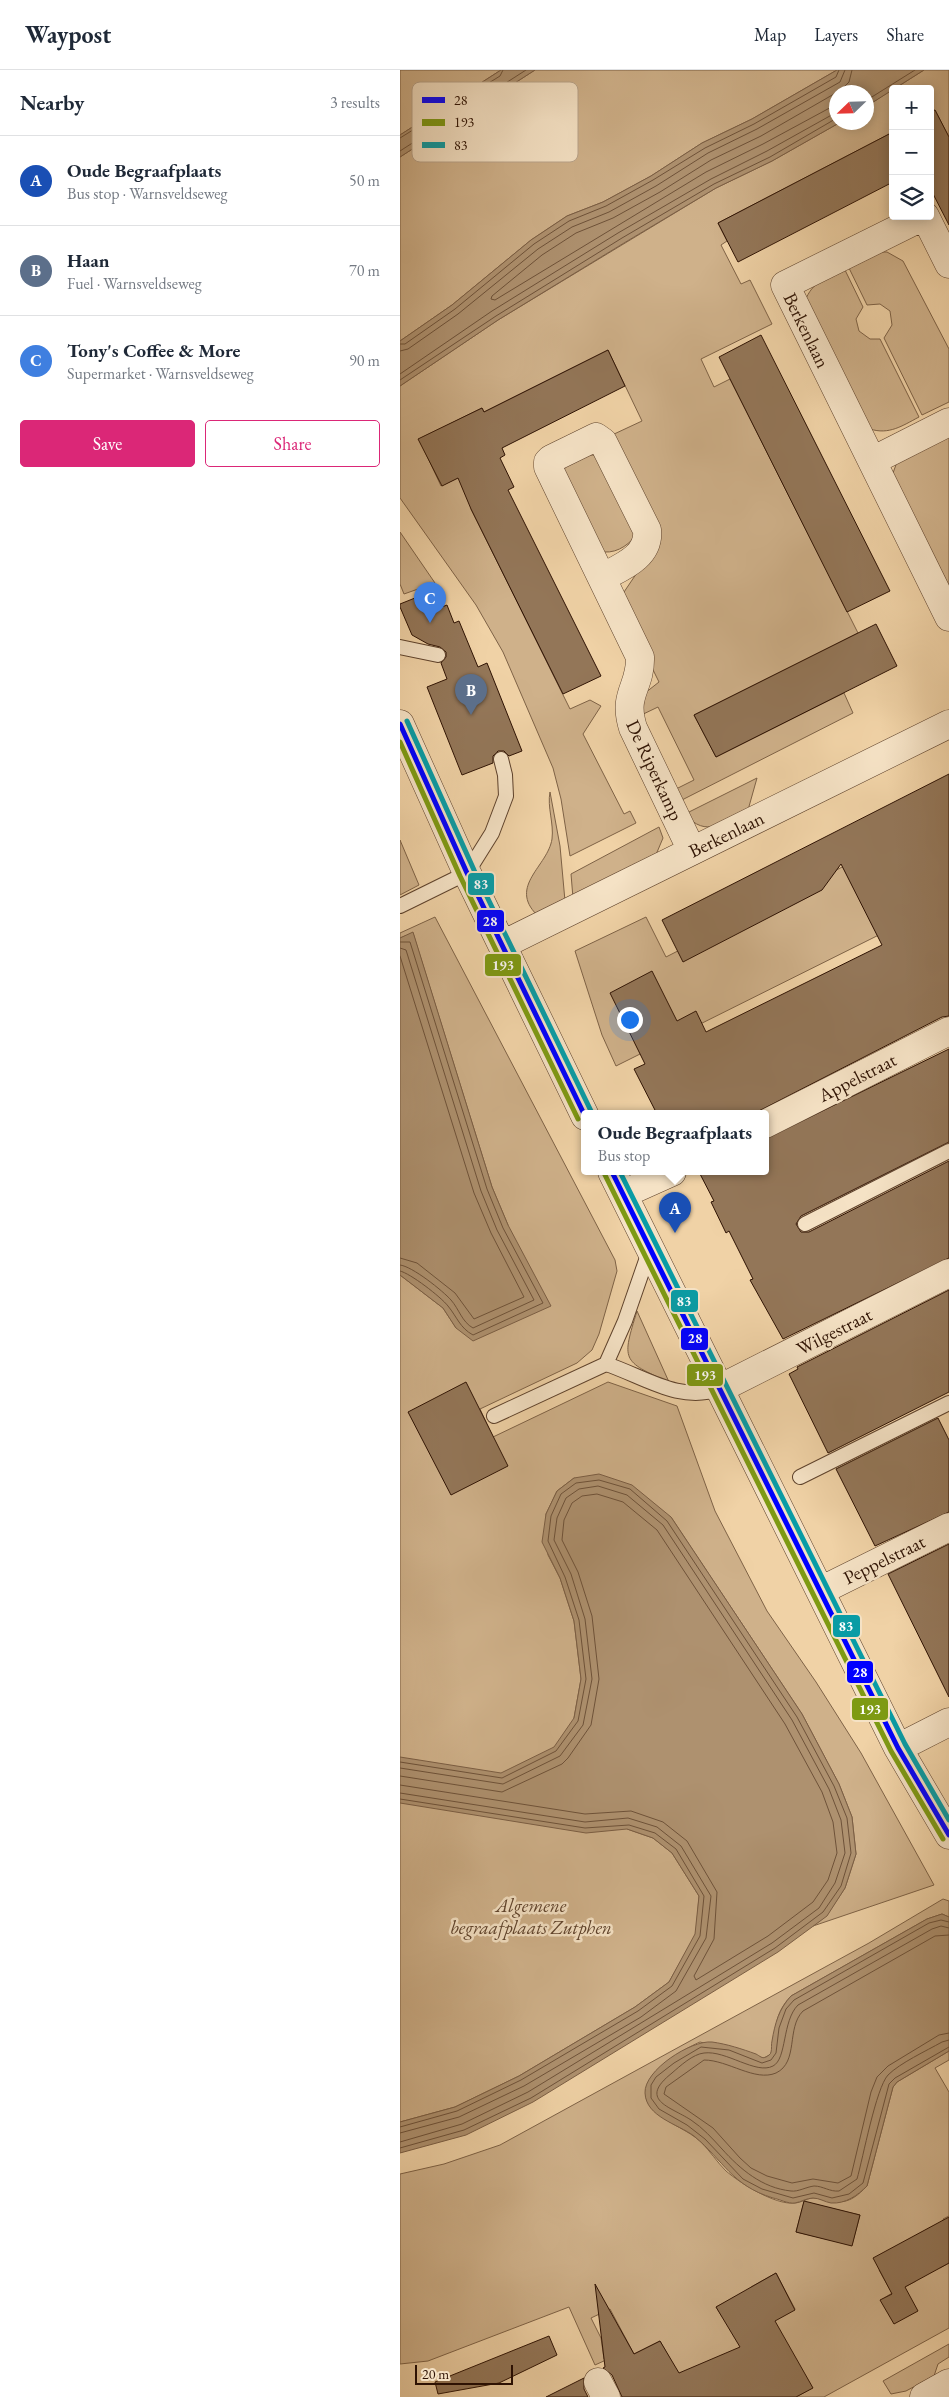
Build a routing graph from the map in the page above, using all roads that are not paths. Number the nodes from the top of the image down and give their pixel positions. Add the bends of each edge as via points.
1 (916, 220) edge
2 (926, 220) edge
3 (949, 264) edge
4 (949, 422) edge
5 (872, 461) junction
6 (603, 577) junction
7 (949, 617) edge
8 (400, 646) edge
9 (438, 655) dead end
10 (400, 724) edge
11 (949, 724) edge
12 (501, 760) dead end
13 (692, 851) junction
14 (467, 873) junction
15 (400, 906) edge
16 (502, 945) junction
17 (949, 1031) edge
18 (582, 1110) edge
19 (769, 1122) edge
20 (949, 1152) edge
21 (657, 1175) edge
22 (618, 1183) edge
23 (805, 1224) dead end
24 (650, 1249) junction
25 (949, 1273) edge
26 (606, 1364) junction
27 (719, 1388) junction
28 (949, 1403) edge
29 (494, 1416) dead end
30 (800, 1477) dead end
31 (949, 1527) edge
32 (820, 1591) junction
33 (949, 1722) edge
34 (898, 1748) junction
35 (949, 1835) edge
36 (949, 2383) edge
37 (924, 2397) edge

1 - 5 street, Berkenlaan via 785,285
2 - 3 street, Berkenlaan
4 - 5 street
5 - 7 street, Berkenlaan
6 - 6 street, De Riperkamp via 631,563 646,546 648,538 603,442 596,437 551,459 548,464
6 - 13 street, De Riperkamp via 640,657 640,671 630,695 628,711 632,728
8 - 9 lane
10 - 14 street
11 - 13 street, Berkenlaan
12 - 14 lane via 506,796 492,832
13 - 16 street, Berkenlaan
14 - 15 lane
14 - 16 street
16 - 18 street
17 - 19 street, Appelstraat
20 - 23 lane
21 - 22 street
22 - 24 street
24 - 26 lane
24 - 27 street
25 - 27 street, Wilgestraat
26 - 27 lane via 678,1392 697,1393
26 - 29 lane
27 - 32 street
28 - 30 lane
31 - 32 street, Peppelstraat
32 - 34 street
33 - 34 street
34 - 35 street
36 - 37 street

